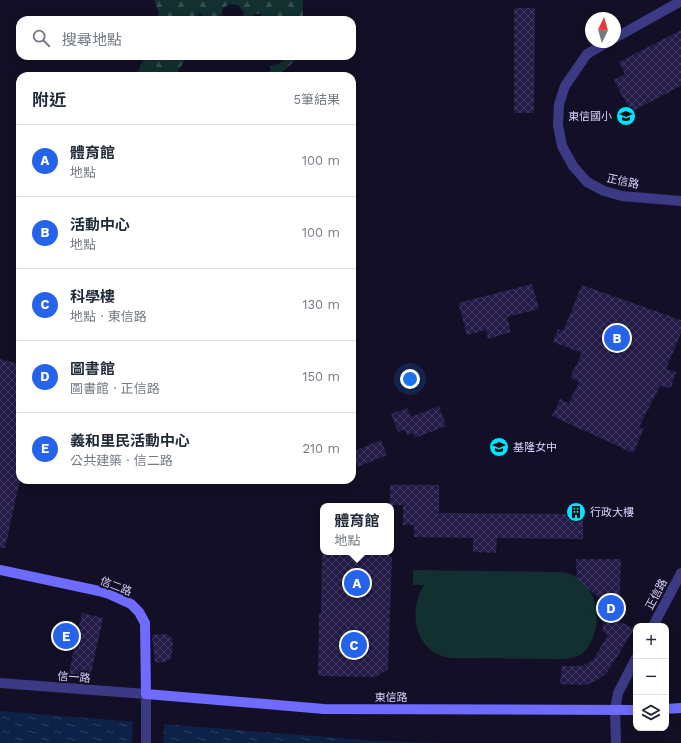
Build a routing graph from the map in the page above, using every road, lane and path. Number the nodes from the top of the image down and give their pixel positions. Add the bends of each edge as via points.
1 (681, 1) edge
2 (621, 35) edge
3 (598, 48) edge
4 (681, 201) edge
5 (0, 570) edge
6 (681, 573) edge
7 (655, 623) edge
8 (635, 659) edge
9 (0, 683) edge
10 (146, 694) junction
11 (681, 708) edge
12 (669, 709) edge
13 (616, 710) junction
14 (633, 710) edge
15 (146, 743) edge
16 (616, 743) edge

1 - 2 street
3 - 4 street, 正信路 via 587,54 565,86 559,104 558,125 562,146 573,166 587,182 604,191 622,196
5 - 10 main road, 信二路 via 99,591 131,604 145,623
6 - 7 street, 正信路
8 - 13 street via 618,692
9 - 10 street, 信一路
10 - 13 main road, 東信路 via 324,709
10 - 15 street
11 - 12 main road
13 - 14 main road, 東信路
13 - 16 street

